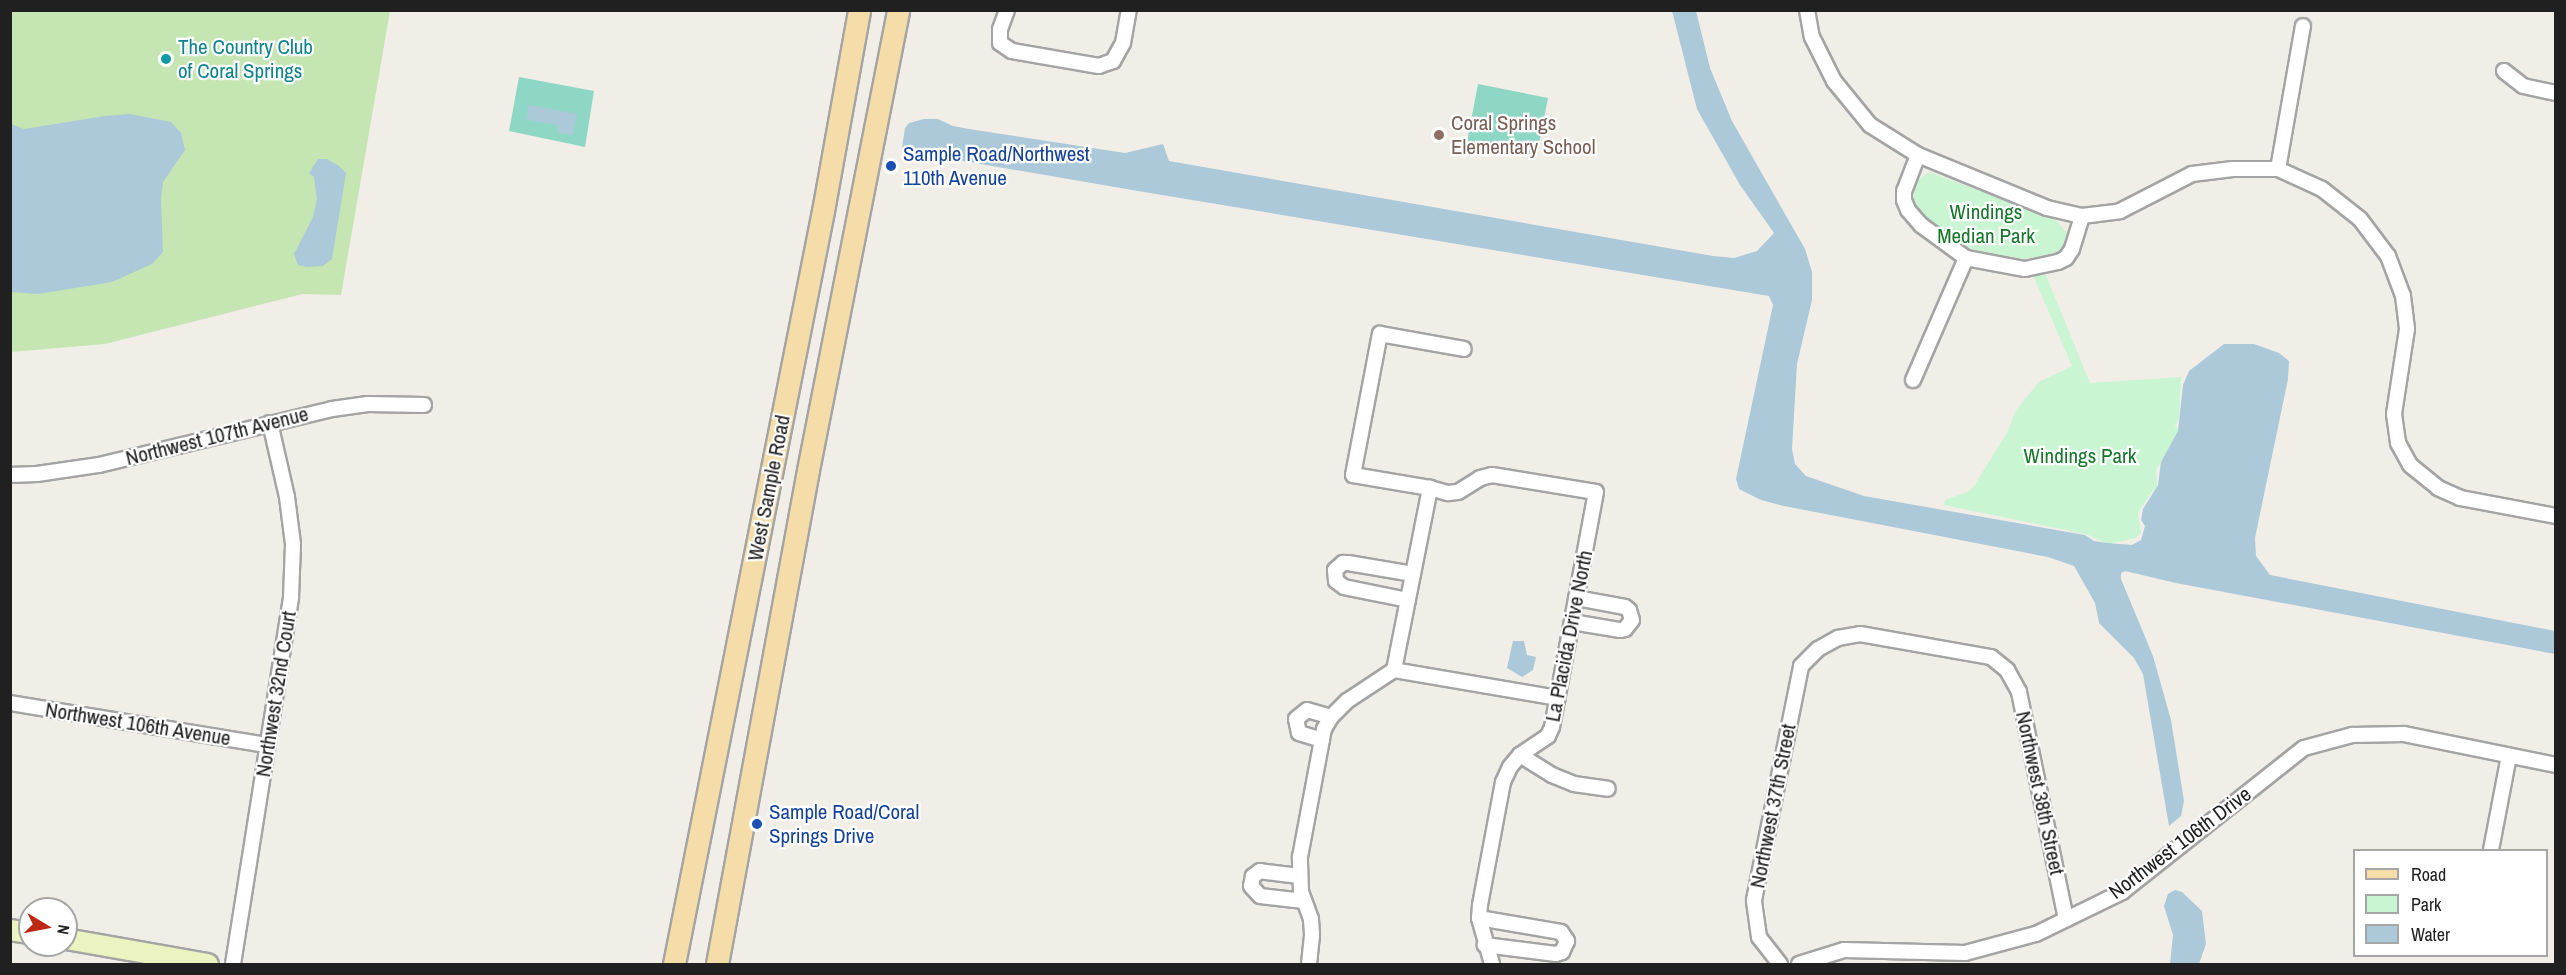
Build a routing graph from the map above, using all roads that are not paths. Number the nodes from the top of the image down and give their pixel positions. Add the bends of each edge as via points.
1 (859, 10) edge
2 (898, 10) edge
3 (1007, 10) edge
4 (1129, 10) edge
5 (1807, 10) edge
6 (2303, 26) dead end
7 (2504, 71) dead end
8 (2556, 93) edge
9 (1918, 154) junction
10 (2278, 169) junction
11 (2082, 216) junction
12 (1966, 258) junction
13 (1464, 349) dead end
14 (1913, 380) dead end
15 (424, 405) dead end
16 (270, 423) junction
17 (10, 475) edge
18 (1430, 488) junction
19 (2556, 516) edge
20 (1413, 574) junction
21 (1576, 598) junction
22 (1408, 600) junction
23 (1572, 622) junction
24 (1394, 670) junction
25 (2007, 670) joint
26 (1558, 698) junction
27 (10, 703) edge
28 (1331, 717) junction
29 (1322, 740) junction
30 (266, 745) junction
31 (1520, 755) junction
32 (2509, 756) junction
33 (2556, 765) edge
34 (1608, 789) dead end
35 (2491, 849) edge
36 (1299, 876) junction
37 (1304, 901) junction
38 (1479, 918) junction
39 (2066, 920) junction
40 (78, 941) edge
41 (1485, 945) junction
42 (1965, 959) edge
43 (208, 964) edge
44 (233, 964) edge
45 (674, 964) edge
46 (717, 964) edge
47 (1309, 964) edge
48 (1492, 964) edge
49 (1780, 964) edge
50 (1799, 964) edge

1 - 45 main road, West Sample Road
2 - 46 main road, West Sample Road
3 - 4 street via 1000,43 1012,51 1099,66 1113,61 1123,43
5 - 9 street via 1812,37 1834,81 1870,125
6 - 10 street
7 - 8 street via 2523,86
9 - 11 street via 2047,208
9 - 12 street via 1904,191 1908,210 1921,225
10 - 11 street via 2192,174 2120,211
10 - 19 street via 2322,189 2361,219 2388,256 2403,296 2407,329 2394,414 2398,443 2410,465 2438,488 2460,498
11 - 12 street via 2072,249 2058,262 2025,269
12 - 14 street
13 - 18 street via 1380,334 1353,475
15 - 16 street, Northwest 107th Avenue via 368,404
16 - 17 street, Northwest 107th Avenue via 99,465
16 - 30 street, Northwest 32nd Court via 293,544 291,597
18 - 20 street
18 - 21 street, La Placida Drive North via 1458,492 1492,475 1596,492
20 - 22 street
20 - 22 street via 1348,562 1335,570 1336,581 1344,587
21 - 23 street, La Placida Drive North
21 - 23 street via 1625,607 1632,620 1620,630
22 - 24 street
23 - 26 street, La Placida Drive North
24 - 26 street
24 - 28 street via 1347,701
25 - 39 street, Northwest 38th Street via 2019,692
25 - 49 street, Northwest 37th Street via 1991,657 1860,634 1838,638 1818,649 1801,666 1754,900 1759,937
26 - 31 street, La Placida Drive North via 1548,736
27 - 30 street, Northwest 106th Avenue
28 - 29 street
28 - 29 street via 1307,710 1296,719 1299,733
29 - 36 street
30 - 44 street, Northwest 32nd Court
31 - 34 street via 1574,784
31 - 38 street, La Placida Drive North via 1503,782
32 - 33 street, Northwest 106th Drive
32 - 35 street
32 - 39 street, Northwest 106th Drive via 2404,734 2352,735 2304,748 2122,892
36 - 37 street
36 - 37 street via 1260,871 1253,876 1251,886 1260,896
37 - 47 street via 1311,919
38 - 41 street, La Placida Drive North
38 - 41 street via 1561,932 1567,941 1566,947 1556,954
39 - 42 street, Northwest 106th Drive
40 - 43 main road
41 - 48 street, La Placida Drive North
42 - 50 street, Northwest 106th Drive via 1844,950

